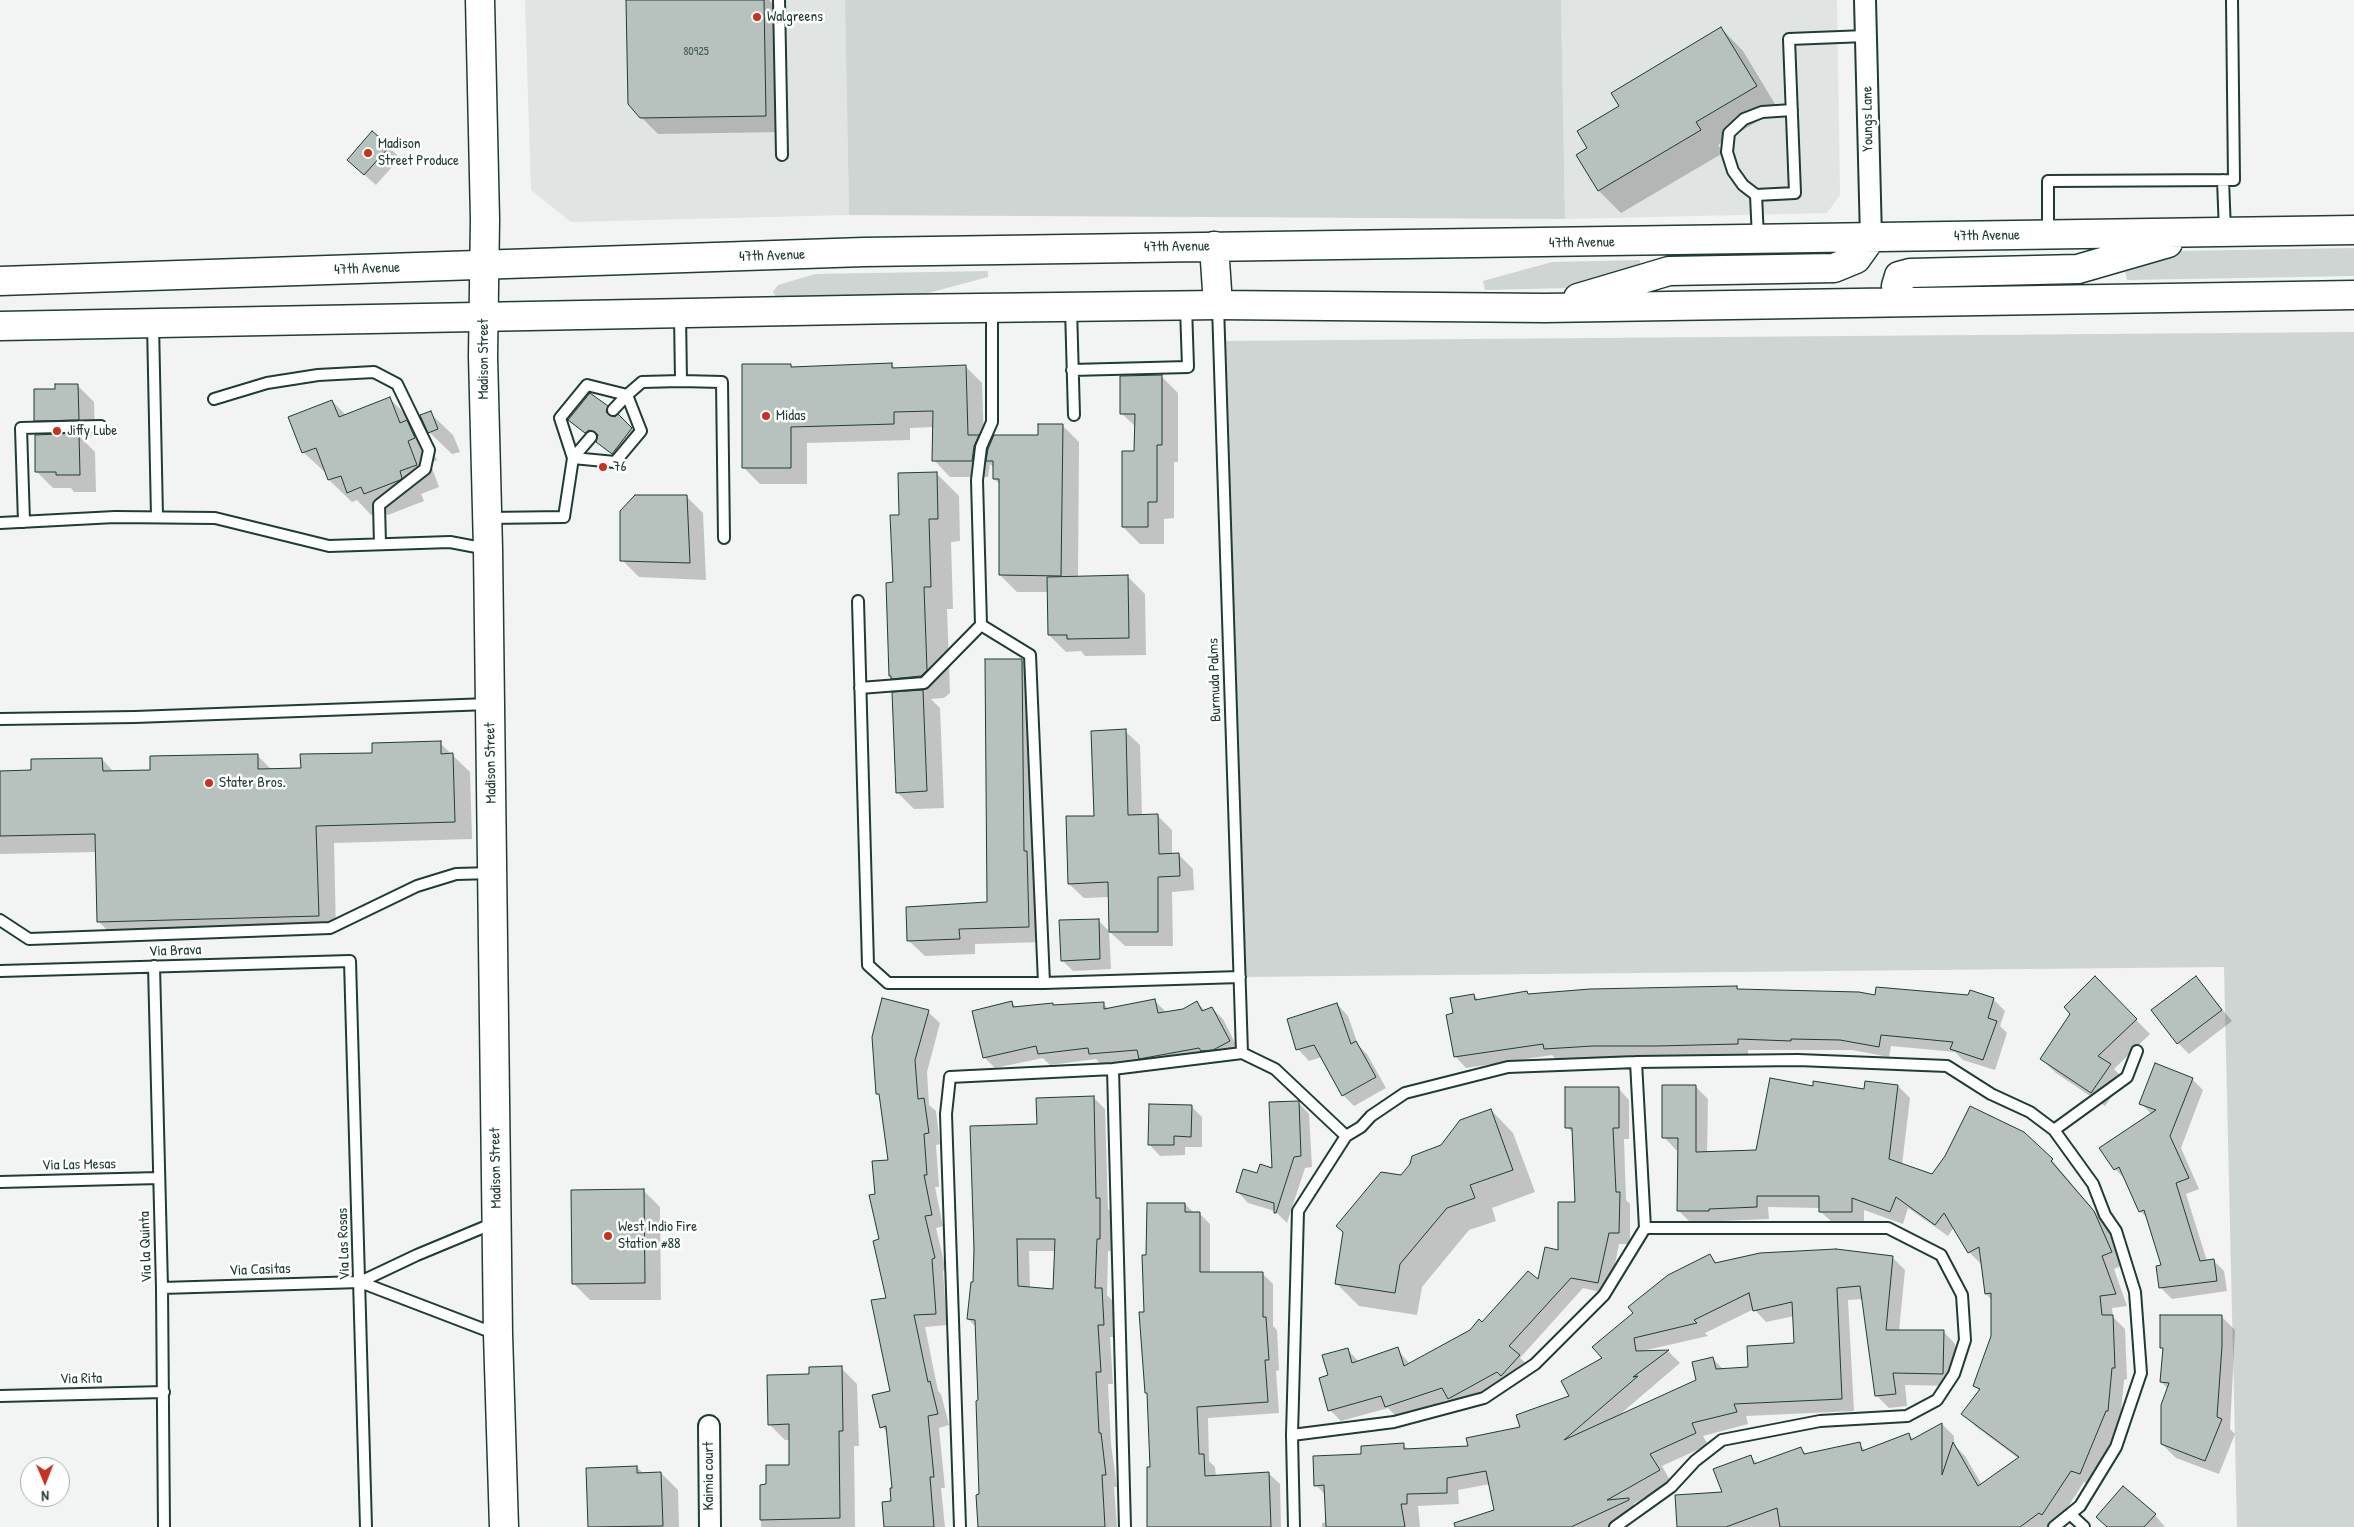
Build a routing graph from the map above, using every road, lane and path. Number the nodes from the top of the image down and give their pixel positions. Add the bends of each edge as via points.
1 (480, 0) edge
2 (779, 0) edge
3 (1865, 0) edge
4 (2232, 0) edge
5 (1866, 36) junction
6 (1792, 110) junction
7 (782, 155) dead end
8 (2224, 180) junction
9 (1756, 195) junction
10 (2354, 230) edge
11 (2214, 232) junction
12 (2048, 235) junction
13 (1871, 238) junction
14 (1758, 240) junction
15 (1214, 246) junction
16 (484, 266) junction
17 (0, 281) edge
18 (2354, 295) edge
19 (1910, 302) junction
20 (1186, 306) junction
21 (1218, 306) junction
22 (1071, 307) junction
23 (992, 308) junction
24 (1545, 308) junction
25 (680, 313) junction
26 (484, 318) junction
27 (153, 323) junction
28 (0, 326) edge
29 (1072, 370) junction
30 (680, 381) junction
31 (627, 395) junction
32 (214, 399) dead end
33 (613, 410) dead end
34 (1074, 415) dead end
35 (101, 426) dead end
36 (591, 437) dead end
37 (573, 458) junction
38 (157, 517) junction
39 (488, 518) junction
40 (24, 522) junction
41 (0, 523) edge
42 (724, 538) dead end
43 (380, 544) junction
44 (488, 549) junction
45 (858, 601) dead end
46 (981, 625) junction
47 (860, 688) junction
48 (490, 704) junction
49 (0, 719) edge
50 (492, 873) junction
51 (0, 920) edge
52 (350, 961) joint
53 (154, 966) junction
54 (0, 971) edge
55 (1240, 977) junction
56 (1044, 983) junction
57 (2137, 1051) dead end
58 (1242, 1053) junction
59 (1636, 1062) junction
60 (1113, 1070) junction
61 (2054, 1130) junction
62 (1346, 1136) junction
63 (159, 1178) junction
64 (0, 1182) edge
65 (497, 1221) junction
66 (1645, 1228) junction
67 (360, 1282) junction
68 (162, 1288) junction
69 (498, 1334) junction
70 (164, 1392) junction
71 (0, 1396) edge
72 (709, 1426) dead end
73 (1292, 1435) junction
74 (2070, 1514) junction
75 (164, 1527) edge
76 (366, 1527) edge
77 (504, 1527) edge
78 (710, 1527) edge
79 (960, 1527) edge
80 (1125, 1527) edge
81 (1294, 1527) edge
82 (1615, 1527) edge
83 (2054, 1527) edge
84 (2084, 1527) edge

1 - 16 main road, Madison Street
2 - 7 lane
3 - 5 street, Youngs Lane
4 - 8 lane via 2234,180
5 - 6 lane via 1789,39
5 - 13 street, Youngs Lane
6 - 9 lane via 1795,193
6 - 9 lane via 1762,112 1744,119 1729,133 1726,152 1733,171
8 - 11 lane
8 - 12 lane via 2048,181
9 - 14 lane
10 - 11 main road, 47th Avenue
11 - 12 main road, 47th Avenue
11 - 19 main road via 2078,269 1910,273 1899,276 1896,286 1898,295
12 - 13 main road, 47th Avenue
13 - 14 main road, 47th Avenue
13 - 24 main road via 1856,259 1834,268 1669,271
14 - 15 main road, 47th Avenue
15 - 16 main road, 47th Avenue via 864,252
15 - 21 main road
16 - 17 main road, 47th Avenue
16 - 26 main road, Madison Street
18 - 19 main road
19 - 24 main road
20 - 21 main road
20 - 22 main road
20 - 29 lane via 1188,367
21 - 24 main road
21 - 55 lane, Burmuda Palms
22 - 23 main road
22 - 29 lane
23 - 25 main road
23 - 46 lane via 992,422 981,447 976,480
25 - 26 main road
25 - 30 lane
26 - 27 main road
26 - 39 main road, Madison Street
27 - 28 main road
27 - 38 lane
29 - 34 lane
30 - 31 lane via 642,382
30 - 42 lane via 722,382
31 - 33 lane
31 - 37 lane via 641,431 614,462
31 - 37 lane via 587,385 560,418
32 - 43 lane via 267,384 318,375 374,372 397,384 429,450 425,469 379,505
35 - 40 lane via 21,428
36 - 37 lane
37 - 39 lane via 564,517
38 - 40 lane
38 - 43 lane via 215,518 329,546
39 - 44 main road, Madison Street
40 - 41 lane
43 - 44 lane via 450,542
44 - 48 main road, Madison Street
45 - 47 lane
46 - 47 lane via 924,683
46 - 56 lane via 1030,655
47 - 56 lane via 868,966 888,983
48 - 49 lane
48 - 50 main road, Madison Street
50 - 51 lane via 456,874 417,886 330,928 29,939
50 - 65 main road, Madison Street
52 - 53 lane, Via Brava
52 - 67 lane, Via Las Rosas
53 - 54 lane, Via Brava
53 - 63 lane, Via la Quinta
55 - 56 lane
55 - 58 lane, Burmuda Palms
57 - 61 lane via 2127,1077
58 - 60 lane
58 - 62 lane via 1275,1069
59 - 61 lane via 1798,1060 1947,1066 1991,1094 2030,1112
59 - 62 lane via 1508,1067 1405,1093
59 - 66 lane
60 - 79 lane via 950,1077 946,1114
60 - 80 lane
61 - 74 lane via 2093,1184 2116,1231 2135,1292 2141,1373 2116,1447 2080,1506
62 - 73 lane via 1298,1211
63 - 64 lane, Via Las Mesas
63 - 68 lane, Via la Quinta
65 - 67 lane, Via Casitas
65 - 69 main road, Madison Street
66 - 73 lane via 1604,1295 1535,1364 1484,1398 1394,1422
66 - 82 lane via 1888,1228 1941,1256 1962,1295 1965,1340 1954,1374 1937,1400 1907,1416 1820,1421 1722,1440 1695,1461 1671,1487
67 - 68 lane, Via Casitas
67 - 69 lane, Via Casitas
67 - 76 lane, Via Las Rosas
68 - 70 lane, Via la Quinta
69 - 77 main road, Madison Street
70 - 71 lane, Via Rita
70 - 75 lane, Via la Quinta
72 - 78 street, Kaimia court
73 - 81 lane
74 - 83 lane
74 - 84 lane

